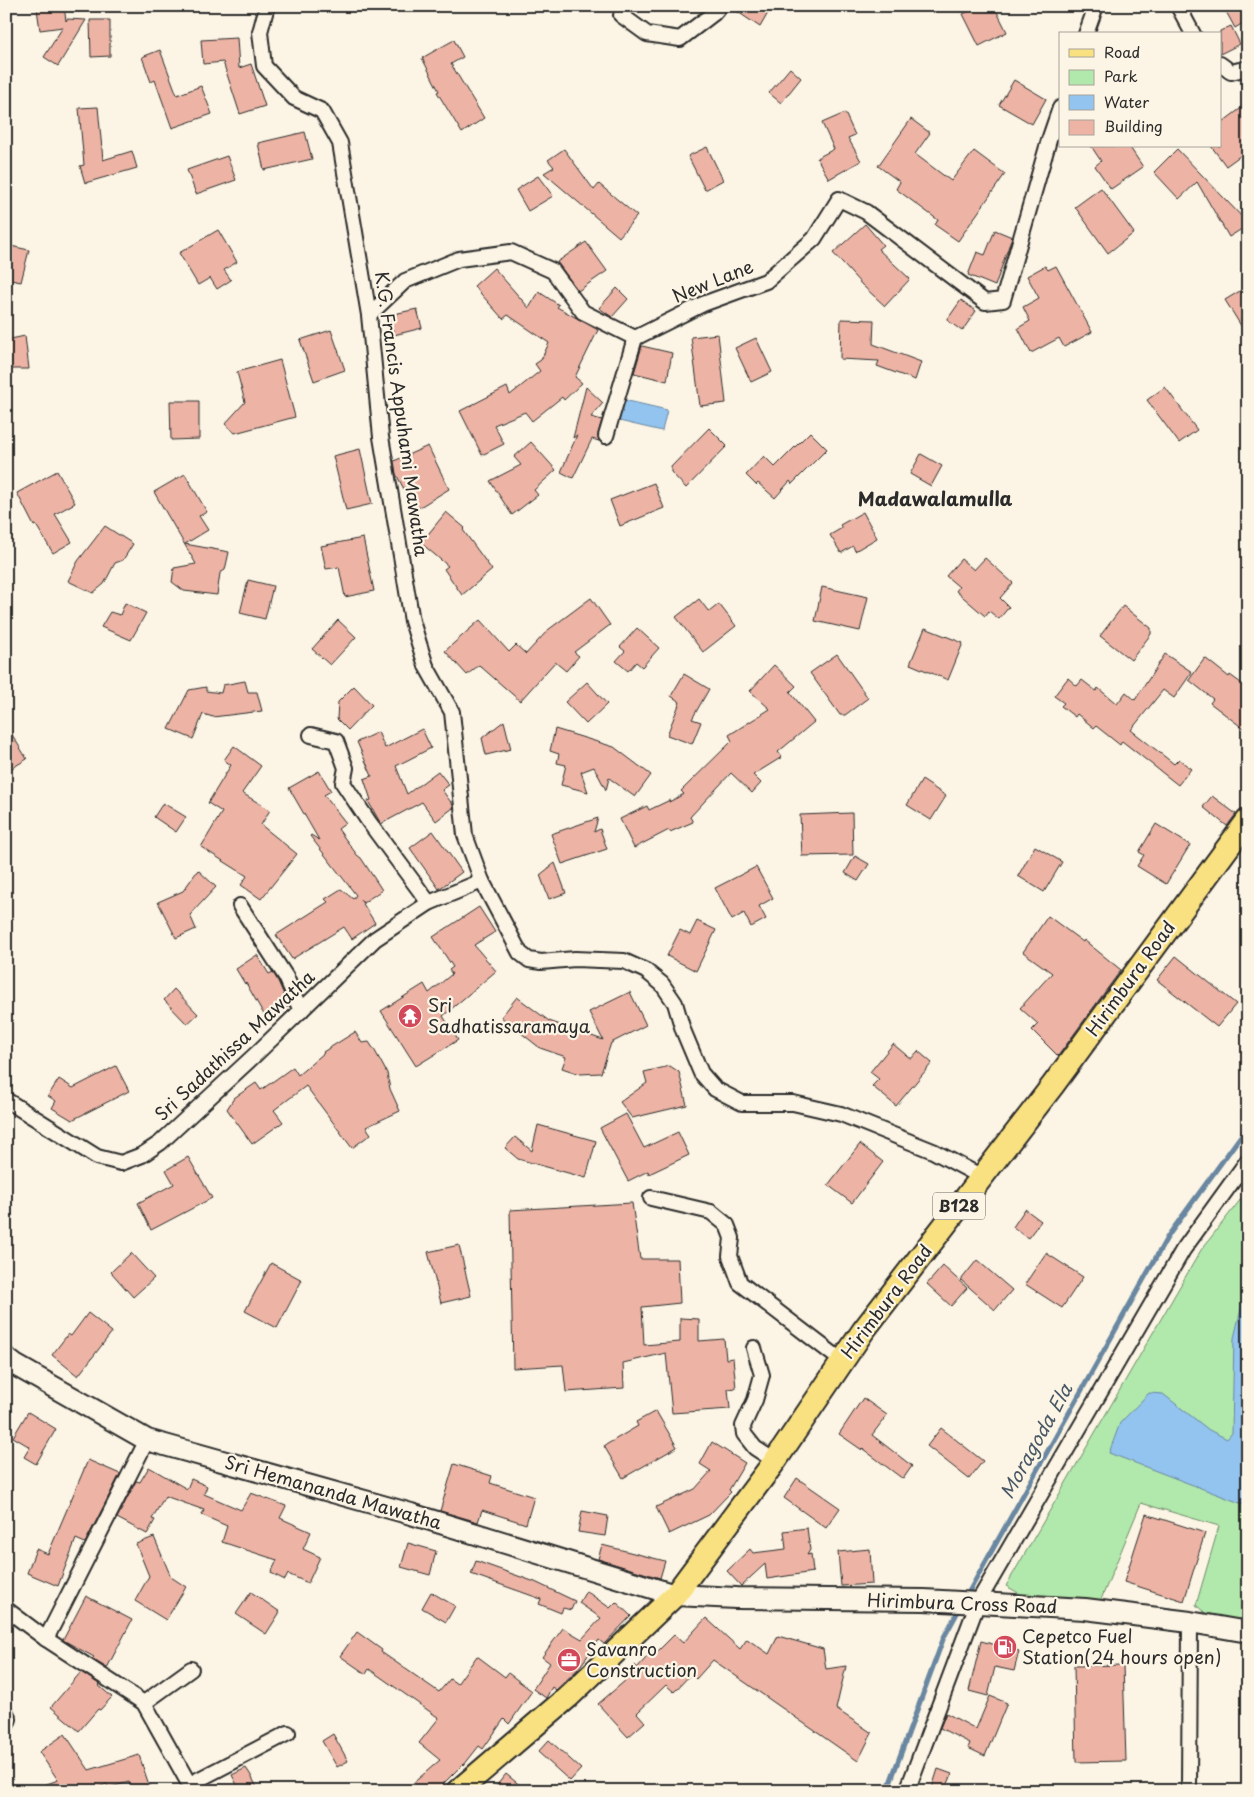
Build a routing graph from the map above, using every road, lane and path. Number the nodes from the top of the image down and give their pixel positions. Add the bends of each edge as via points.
1 (267, 6) edge
2 (720, 6) edge
3 (1096, 6) edge
4 (1178, 6) edge
5 (621, 15) dead end
6 (1087, 32) edge
7 (1192, 32) edge
8 (1222, 65) edge
9 (1248, 68) edge
10 (1059, 111) edge
11 (369, 315) junction
12 (635, 338) junction
13 (606, 436) dead end
14 (311, 735) dead end
15 (1248, 820) edge
16 (482, 881) junction
17 (429, 903) junction
18 (240, 906) dead end
19 (301, 1011) junction
20 (6, 1100) edge
21 (1248, 1160) edge
22 (982, 1177) junction
23 (651, 1198) dead end
24 (754, 1348) dead end
25 (6, 1358) edge
26 (842, 1361) junction
27 (147, 1440) junction
28 (775, 1461) junction
29 (675, 1594) junction
30 (978, 1602) junction
31 (6, 1609) edge
32 (1190, 1622) junction
33 (1248, 1632) edge
34 (46, 1640) junction
35 (191, 1669) dead end
36 (144, 1703) junction
37 (6, 1713) edge
38 (6, 1726) edge
39 (288, 1733) dead end
40 (192, 1787) edge
41 (458, 1791) edge
42 (907, 1791) edge
43 (1189, 1791) edge

1 - 11 street, K.G. Francis Appuhami Mawatha via 260,32 264,66 294,98 322,111 340,143
2 - 5 street via 680,39 646,34
3 - 6 street
4 - 7 street
8 - 9 street via 1231,72
10 - 12 street, New Lane via 1003,300 985,302 866,212 839,199 814,239 766,281 703,304
11 - 12 street via 405,281 459,260 511,252 553,271 583,312
11 - 16 street, K.G. Francis Appuhami Mawatha via 381,436 412,621 426,666 452,712 465,835
12 - 13 street
14 - 17 street via 336,741 346,768 343,783
15 - 22 main road, Hirimbura Road / B128
16 - 17 street, Sri Sadathissa Mawatha
16 - 22 street, K.G. Francis Appuhami Mawatha via 520,953 529,960 624,961 646,971 662,984 675,1003 701,1074 715,1089 742,1104 793,1103 841,1114 933,1151
17 - 19 street, Sri Sadathissa Mawatha via 375,939
18 - 19 street via 286,977
19 - 20 street, Sri Sadathissa Mawatha via 160,1143 121,1163 97,1157
21 - 30 street via 1183,1250
22 - 26 main road, Hirimbura Road / B128
23 - 26 street via 711,1212 727,1225 732,1238 730,1256 740,1283
24 - 28 street via 762,1375 743,1426 744,1434 755,1448
25 - 27 main road, Sri Hemananda Mawatha
26 - 28 main road, Hirimbura Road / B128
27 - 29 main road, Sri Hemananda Mawatha
27 - 34 street
28 - 29 main road, Hirimbura Road / B128
29 - 30 main road, Hirimbura Cross Road
29 - 41 main road, B128 via 568,1697
30 - 32 main road, Hirimbura Cross Road via 1085,1609
30 - 42 street
31 - 34 street
32 - 33 main road, Hirimbura Cross Road
32 - 43 street
34 - 36 street
35 - 36 street
36 - 40 street
37 - 38 street via 9,1719
39 - 40 street

